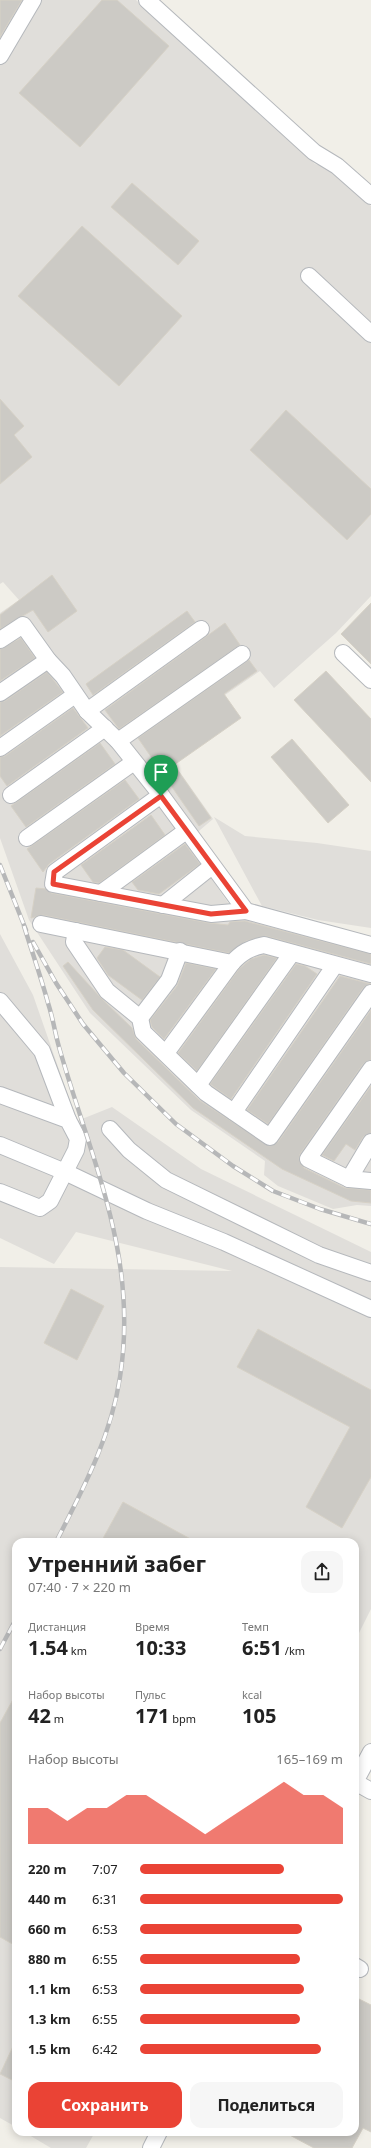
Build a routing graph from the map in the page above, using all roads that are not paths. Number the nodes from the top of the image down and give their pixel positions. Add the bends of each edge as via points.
1 (33, 0) edge
2 (147, 0) edge
3 (0, 56) edge
4 (371, 196) edge
5 (308, 276) dead end
6 (371, 334) edge
7 (201, 629) dead end
8 (0, 640) edge
9 (343, 653) dead end
10 (242, 654) dead end
11 (48, 660) junction
12 (371, 680) edge
13 (0, 693) edge
14 (75, 695) junction
15 (87, 711) junction
16 (105, 728) junction
17 (118, 741) junction
18 (0, 748) edge
19 (134, 762) junction
20 (11, 796) dead end
21 (161, 796) junction
22 (186, 831) junction
23 (27, 838) dead end
24 (212, 866) junction
25 (101, 893) junction
26 (163, 905) junction
27 (246, 911) junction
28 (41, 924) dead end
29 (76, 931) junction
30 (371, 945) edge
31 (180, 951) junction
32 (292, 953) junction
33 (232, 963) junction
34 (335, 965) junction
35 (371, 974) edge
36 (371, 993) edge
37 (0, 1001) edge
38 (140, 1018) junction
39 (166, 1053) junction
40 (371, 1069) edge
41 (198, 1085) junction
42 (0, 1095) edge
43 (234, 1112) junction
44 (68, 1120) junction
45 (110, 1129) dead end
46 (371, 1142) edge
47 (0, 1145) edge
48 (66, 1172) junction
49 (349, 1179) junction
50 (371, 1182) edge
51 (0, 1192) edge
52 (371, 1273) edge
53 (371, 1309) edge
54 (371, 1752) edge
55 (359, 1774) edge
56 (359, 1784) edge
57 (371, 1791) edge
58 (157, 2136) edge
59 (151, 2148) edge

1 - 3 street
2 - 4 street via 314,152 337,166
5 - 6 street
7 - 15 street
8 - 11 street via 23,625
9 - 12 street
10 - 17 street
11 - 13 street
11 - 14 street via 63,676
14 - 15 street
14 - 18 street
15 - 16 street
16 - 17 street
16 - 20 street
17 - 19 street
19 - 21 street
19 - 23 street
21 - 22 street
21 - 25 street via 54,872 53,884
22 - 24 street
22 - 25 street
24 - 26 street
24 - 27 street
25 - 26 street
26 - 27 street via 211,914
27 - 30 street
28 - 29 street
29 - 31 street
29 - 38 street via 74,942 107,991
31 - 33 street
31 - 38 street via 169,980
32 - 33 street via 264,945 249,948
32 - 34 street
32 - 41 street
33 - 39 street
34 - 35 street
34 - 43 street
36 - 43 street via 270,1137
37 - 44 street via 42,1051
38 - 39 street via 143,1032
39 - 41 street
40 - 49 street via 308,1158
41 - 43 street
42 - 44 street
44 - 48 street via 78,1139
45 - 52 street via 129,1150 166,1180 319,1255
46 - 49 street
47 - 48 street
48 - 51 street via 50,1201 40,1208
48 - 53 street
49 - 50 street
54 - 55 street
56 - 57 street
58 - 59 street

